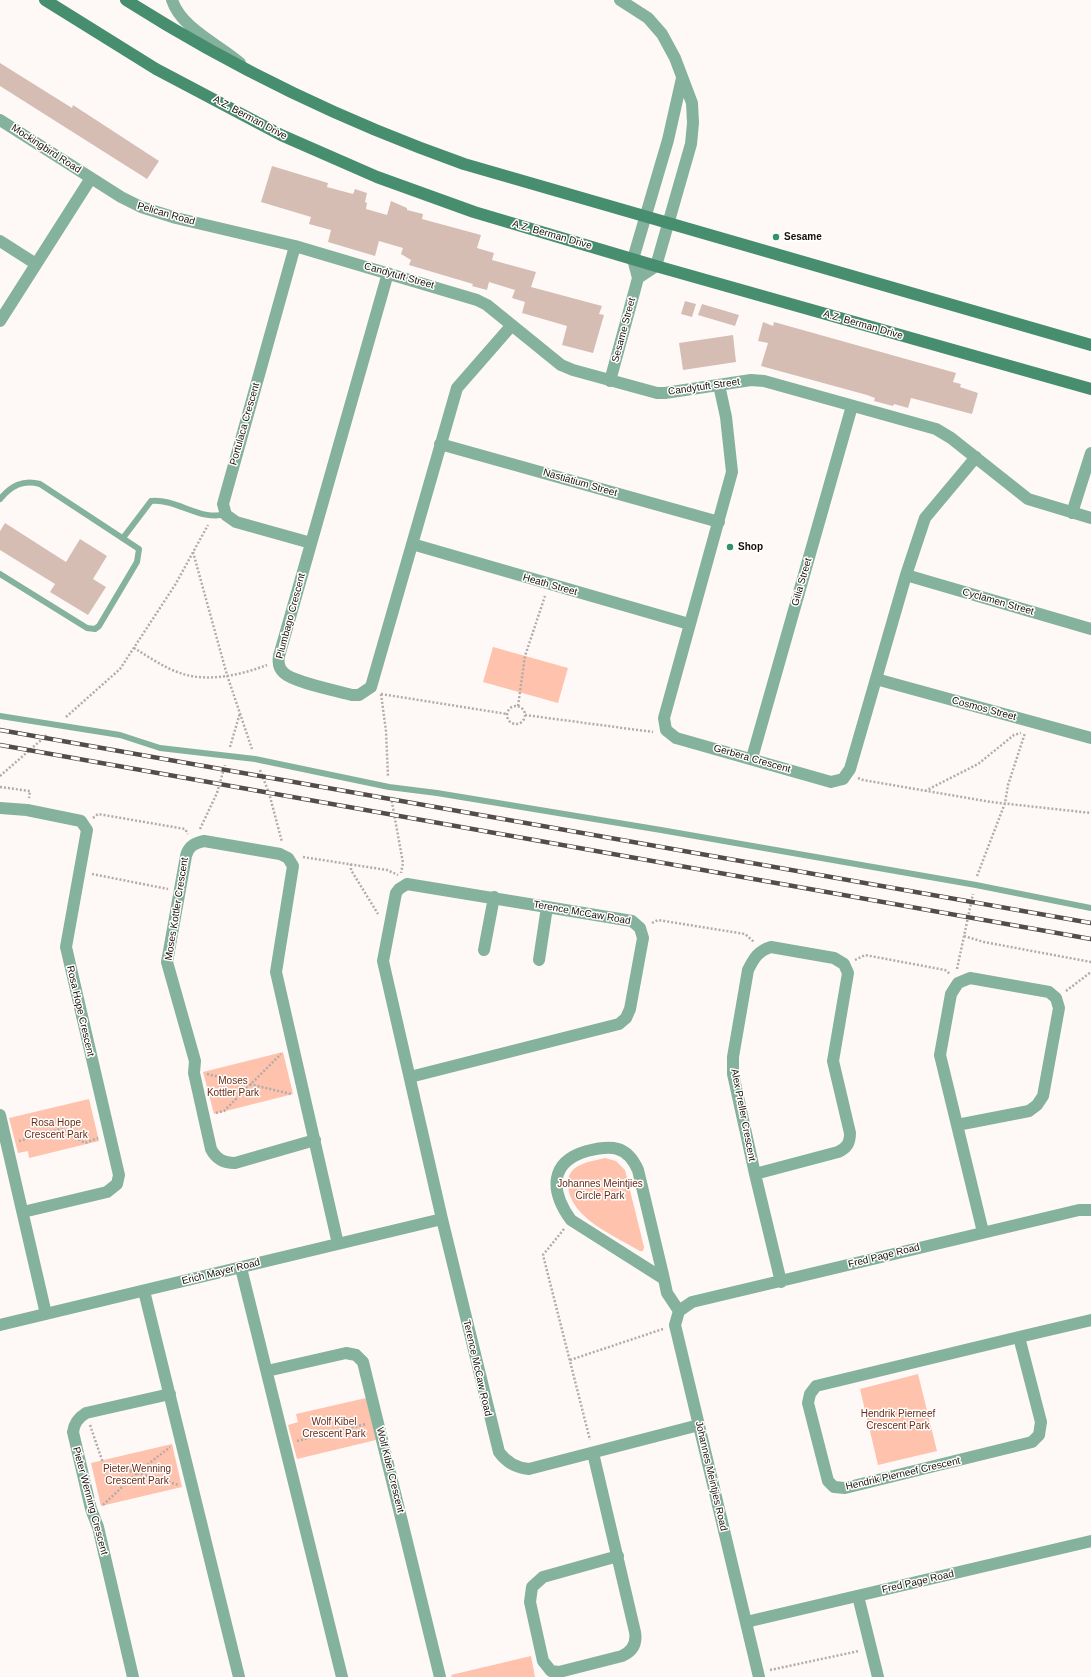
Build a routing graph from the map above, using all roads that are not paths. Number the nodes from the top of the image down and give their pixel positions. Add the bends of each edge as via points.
1 (46, 0) edge
2 (126, 0) edge
3 (172, 0) edge
4 (620, 0) edge
5 (257, 77) junction
6 (682, 78) junction
7 (0, 120) edge
8 (91, 178) junction
9 (645, 217) junction
10 (668, 223) junction
11 (0, 241) edge
12 (295, 246) junction
13 (632, 259) junction
14 (36, 264) junction
15 (656, 266) junction
16 (388, 273) junction
17 (638, 278) junction
18 (0, 320) edge
19 (512, 325) junction
20 (1091, 345) edge
21 (610, 381) junction
22 (719, 385) junction
23 (1091, 389) edge
24 (852, 406) junction
25 (440, 444) junction
26 (1091, 453) edge
27 (976, 457) junction
28 (0, 499) edge
29 (1072, 513) junction
30 (226, 514) junction
31 (1091, 518) edge
32 (719, 522) junction
33 (123, 538) junction
34 (311, 543) junction
35 (412, 544) junction
36 (0, 574) edge
37 (906, 575) junction
38 (689, 624) junction
39 (1091, 630) edge
40 (876, 679) junction
41 (0, 716) edge
42 (1091, 738) edge
43 (752, 758) junction
44 (0, 808) edge
45 (494, 898) junction
46 (547, 907) junction
47 (1091, 908) edge
48 (484, 950) dead end
49 (539, 960) dead end
50 (410, 1077) junction
51 (0, 1115) edge
52 (957, 1125) junction
53 (315, 1140) junction
54 (755, 1174) junction
55 (1091, 1210) edge
56 (23, 1212) junction
57 (442, 1219) junction
58 (983, 1232) junction
59 (338, 1244) junction
60 (241, 1268) junction
61 (664, 1279) junction
62 (781, 1282) junction
63 (144, 1291) junction
64 (679, 1311) junction
65 (46, 1314) junction
66 (1091, 1320) edge
67 (0, 1325) edge
68 (1019, 1337) junction
69 (267, 1371) junction
70 (170, 1394) junction
71 (699, 1425) junction
72 (593, 1453) junction
73 (1091, 1541) edge
74 (618, 1556) junction
75 (858, 1596) junction
76 (746, 1622) junction
77 (764, 1674) edge
78 (133, 1677) edge
79 (239, 1677) edge
80 (342, 1677) edge
81 (440, 1677) edge
82 (878, 1677) edge

1 - 13 main road, A.Z. Berman Drive via 156,69 281,136 377,177 474,212
2 - 5 main road
3 - 5 street via 180,17 189,26
4 - 6 street via 648,18 662,34
5 - 9 main road via 362,125 464,164
6 - 9 street via 668,140
6 - 10 street via 692,103 691,144
7 - 8 street, Mockingbird Road
8 - 12 street, Pelican Road via 140,207
8 - 14 street
9 - 10 main road
9 - 13 street
10 - 15 street
10 - 20 main road
11 - 14 street
12 - 16 street, Candytuft Street
12 - 30 street, Portulaca Crescent via 223,504
13 - 15 main road, A.Z. Berman Drive
13 - 17 street
14 - 18 street
15 - 17 street
15 - 23 main road, A.Z. Berman Drive
16 - 19 street, Candytuft Street via 477,300
16 - 34 street, Plumbago Crescent
17 - 21 street, Sesame Street
19 - 21 street, Candytuft Street via 562,365
19 - 25 street, Plumbago Crescent via 457,388
21 - 22 street, Candytuft Street via 657,393
22 - 24 street, Candytuft Street via 751,380 764,381
22 - 32 street, Gerbera Crescent via 726,417 732,472
24 - 27 street, Candytuft Street via 936,429
24 - 43 street, Gilia Street
25 - 32 street, Nastiatium Street
25 - 35 street, Plumbago Crescent
26 - 29 street
27 - 29 street, Candytuft Street via 1028,499
27 - 37 street via 925,518
28 - 33 lane via 13,486 30,481 40,484
29 - 31 street, Candytuft Street
30 - 33 lane via 213,516 160,501 151,501
30 - 34 street via 236,522
32 - 38 street, Gerbera Crescent
33 - 36 lane via 140,549 140,557 95,630 86,628
34 - 35 street, Plumbago Crescent via 278,661 282,671 291,678 352,695 358,695 371,687
35 - 38 street, Heath Street
37 - 39 street, Cyclamen Street
37 - 40 street
38 - 43 street, Gerbera Crescent via 664,718 666,730 676,738
40 - 42 street, Cosmos Street
40 - 43 street, Gerbera Crescent via 850,769 843,778 831,782
41 - 47 lane via 120,735 160,748 255,758 389,787 661,830 976,885
44 - 56 street, Rosa Hope Crescent via 27,810 81,821 84,824 87,834 66,947 119,1175 114,1188 107,1192
45 - 46 street, Terence McCaw Road
45 - 48 street
45 - 50 street, Terence McCaw Road via 407,884 396,893 383,961
46 - 49 street
46 - 50 street, Terence McCaw Road via 632,921 640,928 644,938 626,1018 619,1024
50 - 57 street, Terence McCaw Road
51 - 56 street
52 - 52 street via 940,1054 954,988 970,978 1044,990 1056,998 1059,1008 1043,1096 1037,1105 1028,1110
52 - 58 street
53 - 53 street, Moses Kottler Crescent via 276,972 293,871 291,862 280,854 204,841 193,845 186,856 168,962 195,1061 194,1073 214,1154 228,1163 235,1163
53 - 59 street
54 - 54 street, Alex Preller Crescent via 732,1066 748,970 762,950 771,947 834,958 844,964 848,972 833,1061 850,1141 838,1152
54 - 62 street, Alex Preller Crescent
55 - 58 street, Fred Page Road via 1079,1210
56 - 65 street
57 - 59 street, Erich Mayer Road
57 - 72 street, Terence McCaw Road via 499,1452 515,1466 529,1469
58 - 62 street, Fred Page Road
59 - 60 street, Erich Mayer Road
60 - 63 street, Erich Mayer Road
60 - 69 street
61 - 61 street via 571,1220 562,1206 556,1187 558,1174 564,1162 575,1155 603,1147 617,1148 630,1156 638,1170
61 - 64 street via 667,1293
62 - 64 street, Fred Page Road via 692,1302
63 - 65 street, Erich Mayer Road
63 - 70 street
64 - 71 street, Johannes Meintjies Road via 675,1325
65 - 67 street, Erich Mayer Road
66 - 68 street, Hendrik Pierneef Crescent
68 - 68 street, Hendrik Pierneef Crescent via 1041,1422 1039,1435 1032,1442 845,1488 834,1487 828,1481 808,1403 810,1394 816,1386
69 - 80 street
69 - 81 street, Wolf Kibel Crescent via 346,1353 356,1355 363,1362
70 - 78 street, Pieter Wenning Crescent via 86,1413 76,1421 72,1432 91,1509 98,1527
70 - 79 street
71 - 72 street, Terence McCaw Road
71 - 76 street, Johannes Meintjies Road
72 - 74 street
73 - 75 street, Fred Page Road
74 - 74 street via 636,1637 634,1647 622,1656 559,1672 551,1671 543,1662 530,1602 532,1587 543,1577
75 - 76 street, Fred Page Road
75 - 82 street
76 - 77 street, Johannes Meintjies Road

